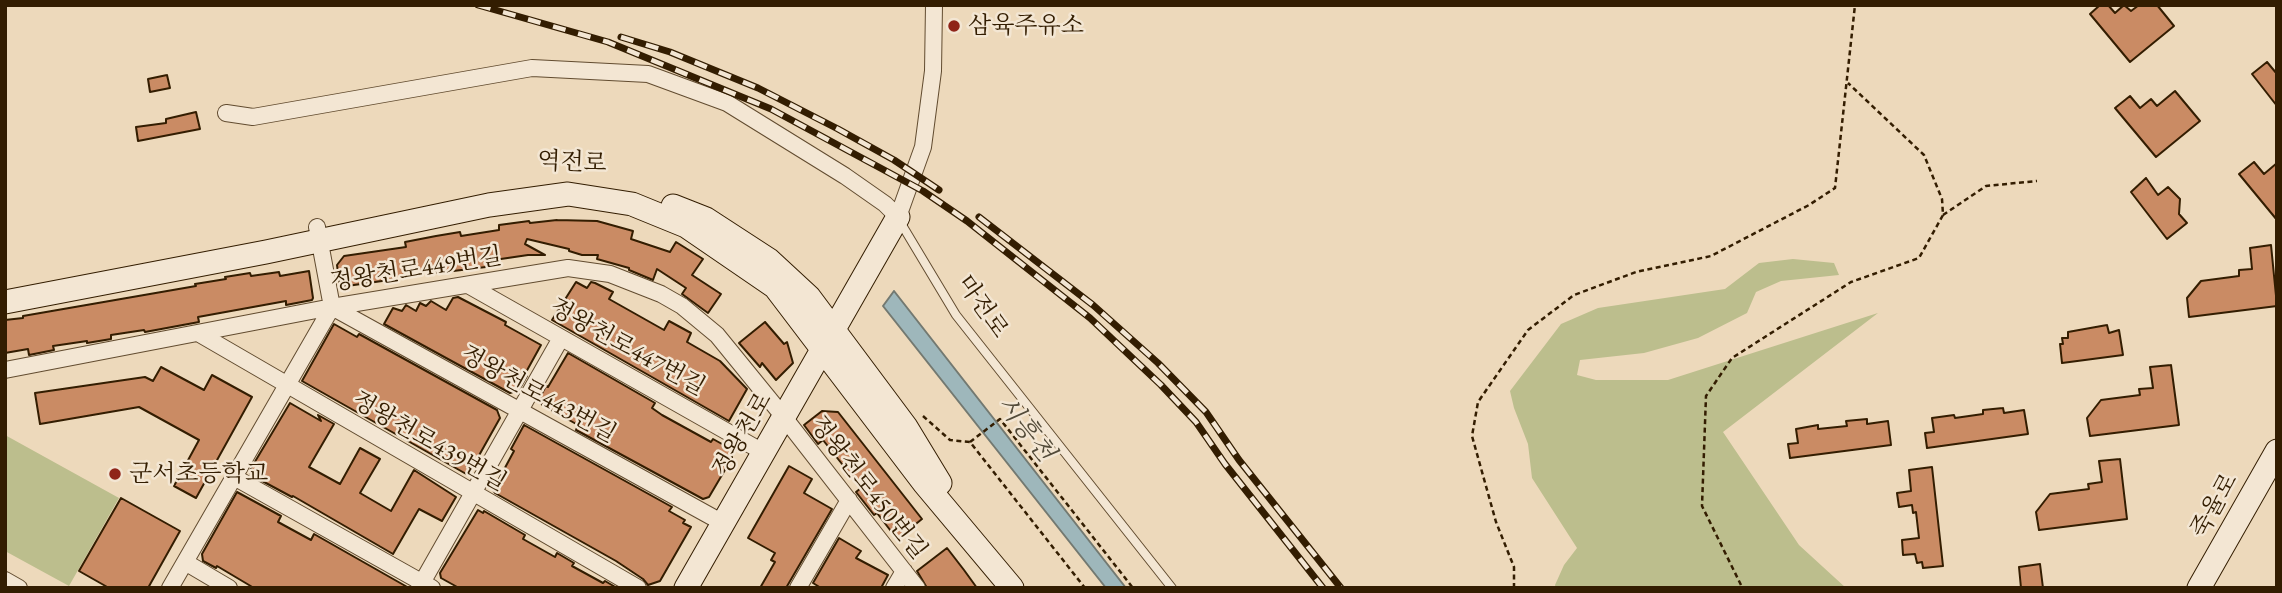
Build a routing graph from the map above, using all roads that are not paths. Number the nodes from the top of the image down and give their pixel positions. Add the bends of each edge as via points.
1 (934, 5) edge
2 (226, 113) dead end
3 (898, 218) junction
4 (318, 234) junction
5 (468, 285) junction
6 (5, 289) edge
7 (5, 302) edge
8 (331, 307) junction
9 (833, 328) junction
10 (198, 333) junction
11 (561, 338) junction
12 (822, 349) junction
13 (5, 370) edge
14 (286, 386) junction
15 (520, 411) junction
16 (783, 416) junction
17 (2277, 451) edge
18 (763, 452) junction
19 (234, 477) junction
20 (473, 493) junction
21 (849, 500) junction
22 (723, 523) junction
23 (981, 551) junction
24 (185, 562) junction
25 (904, 571) junction
26 (5, 580) edge
27 (424, 586) edge
28 (19, 588) edge
29 (170, 588) edge
30 (229, 588) edge
31 (638, 588) edge
32 (686, 588) edge
33 (798, 588) edge
34 (894, 588) edge
35 (917, 588) edge
36 (1012, 588) edge
37 (1172, 588) edge
38 (2199, 588) edge

1 - 3 street via 933,71 923,147
2 - 3 street via 254,117 532,68 648,74 727,103 845,176
3 - 9 main road, 정왕천로
3 - 37 lane, 마전로 via 956,315
4 - 6 main road, 역전로
4 - 7 main road, 역전로
4 - 8 street
4 - 9 main road, 역전로 via 493,192 555,184 625,192 706,219 769,260 809,297
4 - 12 main road, 역전로 via 568,194 632,204 686,226 775,287
5 - 8 street, 정왕천로449번길
5 - 11 street, 정왕천로447번길
5 - 16 street, 정왕천로449번길 via 568,268 610,274 650,289 682,306 717,335
8 - 10 street, 정왕천로449번길
8 - 14 street
8 - 15 street, 정왕천로443번길
9 - 12 main road, 정왕천로
9 - 23 main road, 역전로 via 906,427
10 - 13 street, 정왕천로449번길
10 - 14 street, 정왕천로439번길
11 - 15 street
11 - 18 street, 정왕천로447번길
12 - 16 main road, 정왕천로
12 - 23 main road, 역전로
14 - 19 street
14 - 20 street, 정왕천로439번길
15 - 20 street
15 - 22 street, 정왕천로443번길
16 - 18 main road, 정왕천로
16 - 21 street, 정왕천로450번길
17 - 38 main road, 죽율로
18 - 22 main road, 정왕천로
19 - 24 street
19 - 27 street
20 - 27 street
20 - 31 street, 정왕천로439번길
21 - 25 street, 정왕천로450번길
21 - 33 street
22 - 32 main road, 정왕천로
23 - 36 main road, 역전로
24 - 29 street
24 - 30 street
25 - 34 street
25 - 35 street, 정왕천로450번길
26 - 28 street

